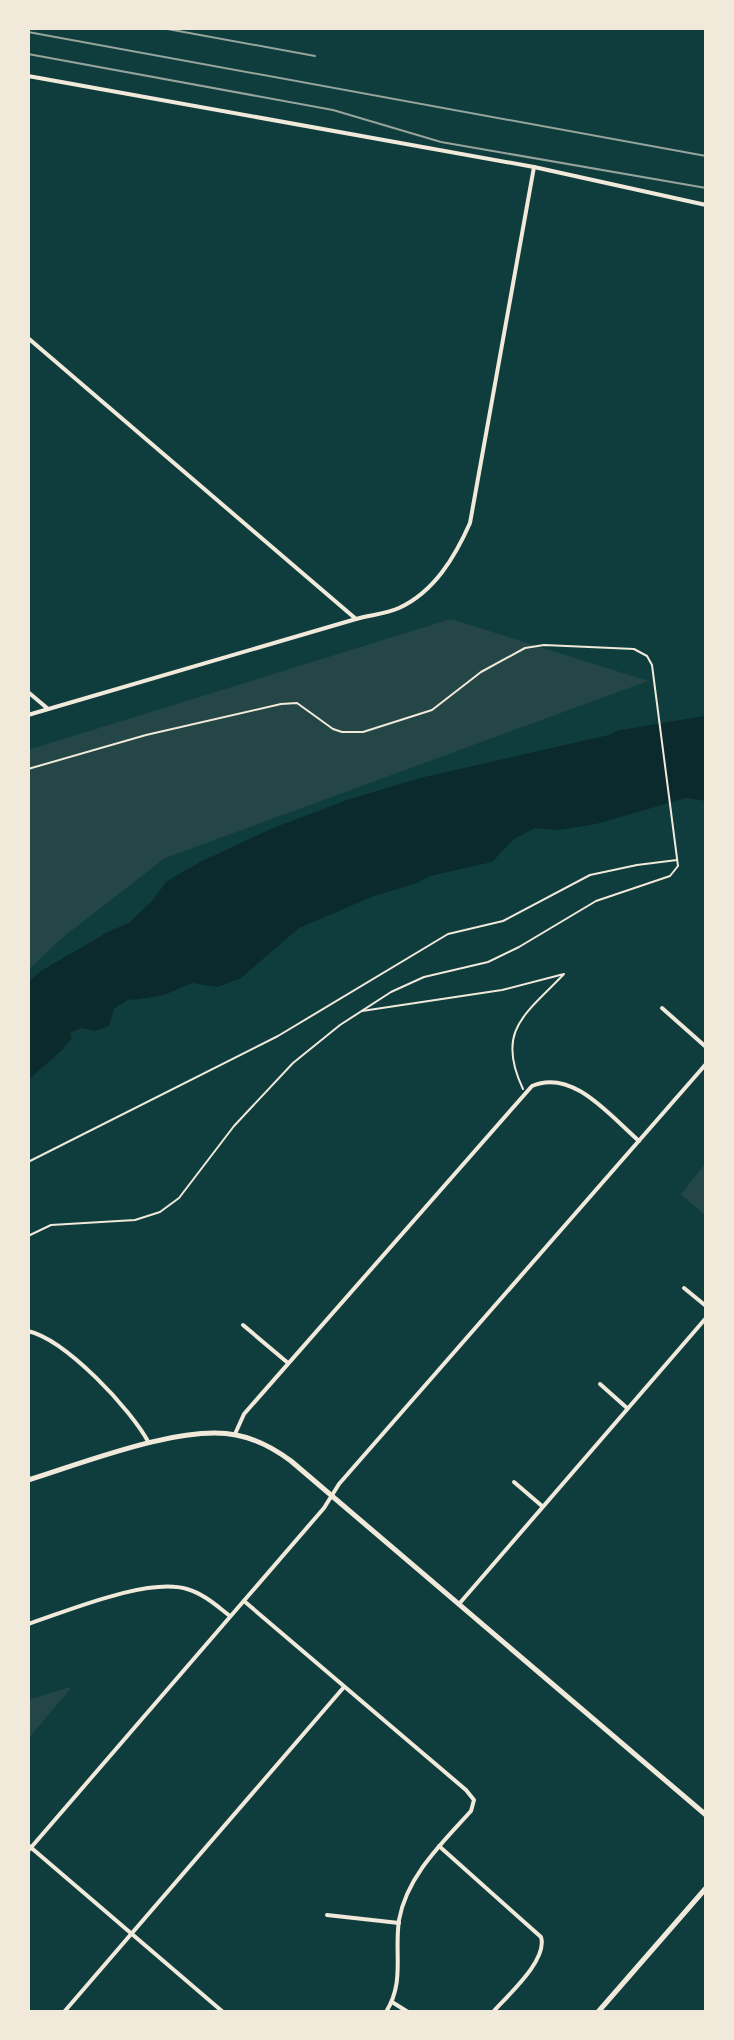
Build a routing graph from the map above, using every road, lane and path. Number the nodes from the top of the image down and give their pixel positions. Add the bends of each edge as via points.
1 (28, 76) edge
2 (534, 167) junction
3 (706, 205) edge
4 (28, 338) edge
5 (356, 619) junction
6 (28, 692) edge
7 (49, 709) junction
8 (28, 715) edge
9 (28, 769) edge
10 (677, 860) junction
11 (662, 1008) dead end
12 (361, 1011) junction
13 (706, 1047) edge
14 (706, 1064) edge
15 (524, 1092) junction
16 (639, 1141) junction
17 (28, 1162) edge
18 (28, 1236) edge
19 (684, 1288) dead end
20 (706, 1306) edge
21 (706, 1318) edge
22 (243, 1325) dead end
23 (28, 1331) edge
24 (288, 1363) junction
25 (600, 1384) dead end
26 (627, 1408) junction
27 (235, 1434) junction
28 (149, 1443) junction
29 (28, 1480) edge
30 (514, 1482) dead end
31 (331, 1496) junction
32 (543, 1506) junction
33 (244, 1601) junction
34 (459, 1604) junction
35 (230, 1616) junction
36 (28, 1624) edge
37 (344, 1687) junction
38 (706, 1815) edge
39 (439, 1846) junction
40 (29, 1848) edge
41 (706, 1888) edge
42 (327, 1915) dead end
43 (399, 1923) junction
44 (132, 1933) junction
45 (392, 2002) junction
46 (64, 2012) edge
47 (223, 2012) edge
48 (386, 2012) edge
49 (408, 2012) edge
50 (493, 2012) edge
51 (598, 2012) edge

1 - 2 street
2 - 3 street
2 - 5 street via 470,523 449,565 422,592 399,609
4 - 5 street
5 - 7 street
6 - 7 street
7 - 8 street
9 - 10 path via 281,704 297,703 342,732 363,732 432,710 492,665 531,646 634,649 649,658 654,680
10 - 12 path via 677,871 670,876 596,901 488,962 424,977
10 - 17 path via 590,875 503,921 448,934 278,1036
11 - 13 street
12 - 15 path via 502,990 564,974 526,1012 514,1036 512,1058
12 - 18 path via 293,1063 170,1206 135,1220 62,1223
14 - 16 street
15 - 16 street via 547,1081 569,1085
15 - 24 street
16 - 31 street
19 - 20 street
21 - 26 street
22 - 24 street
23 - 28 street via 54,1344 105,1386
24 - 27 street via 239,1420
25 - 26 street
26 - 32 street
27 - 28 street via 190,1434
27 - 31 street via 282,1455
28 - 29 street
30 - 32 street
31 - 33 street
31 - 34 street
32 - 34 street
33 - 35 street
33 - 37 street
34 - 38 street
35 - 36 street via 202,1596 164,1586
35 - 40 street
37 - 39 street via 474,1800 471,1811
37 - 44 street
39 - 43 street via 412,1884
39 - 50 street via 541,1937 538,1960
40 - 44 street
41 - 51 street
42 - 43 street
43 - 45 street via 399,1974
44 - 46 street
44 - 47 street
45 - 48 street
45 - 49 street

